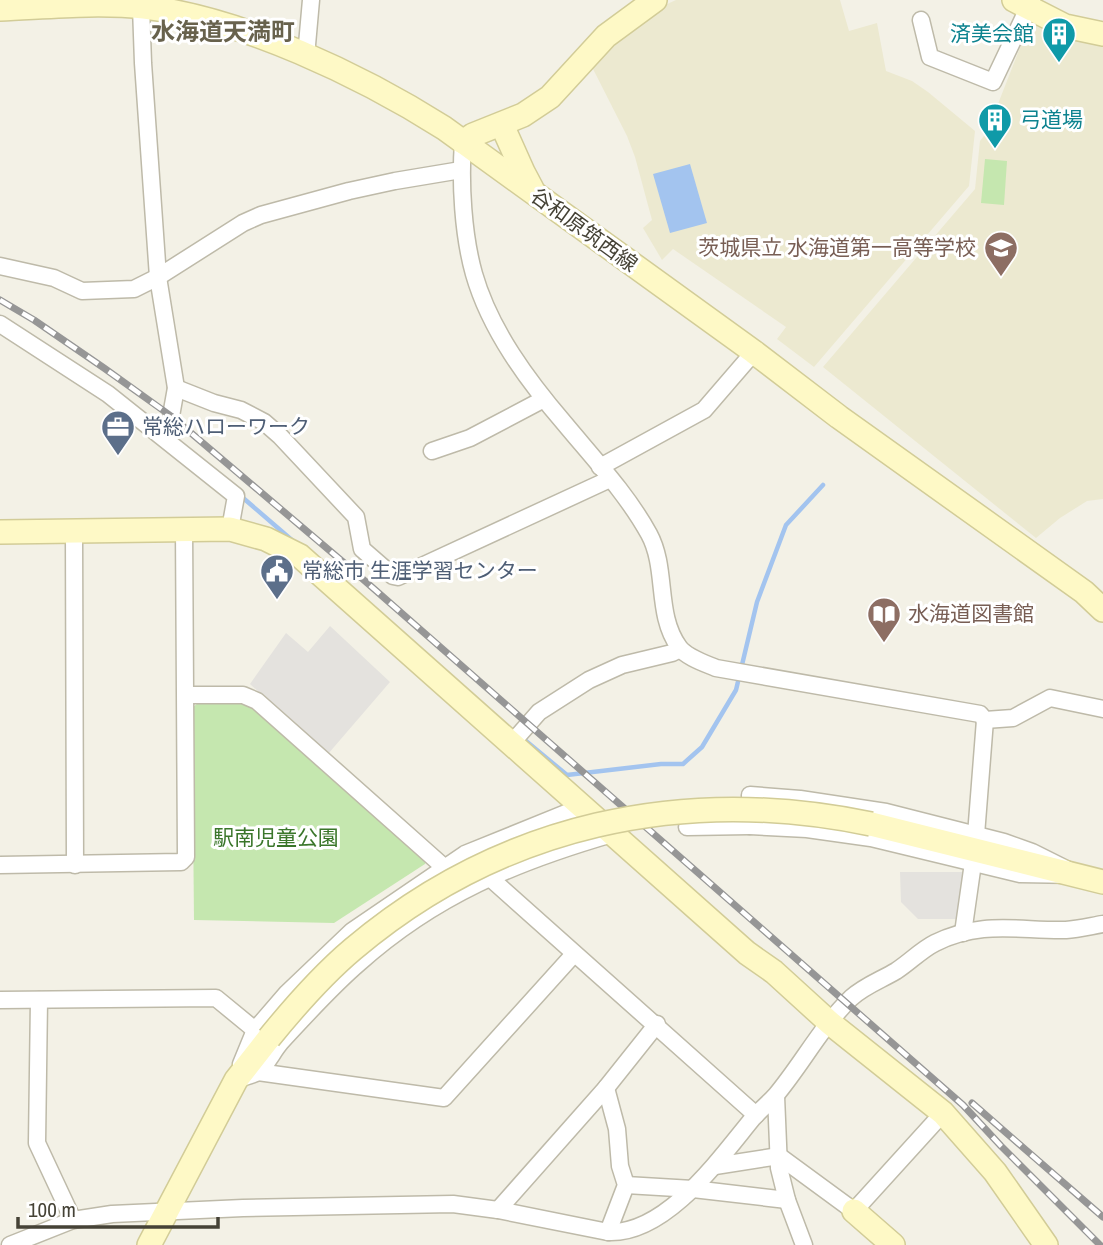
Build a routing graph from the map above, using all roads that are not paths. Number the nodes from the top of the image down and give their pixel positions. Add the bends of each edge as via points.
1 (311, 0) edge
2 (655, 0) edge
3 (1025, 3) edge
4 (167, 5) edge
5 (141, 7) junction
6 (0, 12) edge
7 (922, 20) dead end
8 (1103, 34) edge
9 (306, 56) junction
10 (502, 125) junction
11 (463, 142) junction
12 (461, 170) junction
13 (537, 196) junction
14 (0, 266) edge
15 (158, 277) junction
16 (1, 328) edge
17 (754, 352) junction
18 (176, 388) junction
19 (544, 399) junction
20 (164, 437) junction
21 (432, 451) dead end
22 (605, 473) junction
23 (184, 528) junction
24 (230, 529) junction
25 (0, 532) edge
26 (74, 532) junction
27 (1103, 610) edge
28 (680, 649) junction
29 (186, 695) junction
30 (1103, 709) edge
31 (985, 720) junction
32 (510, 745) junction
33 (581, 807) junction
34 (750, 826) junction
35 (687, 827) dead end
36 (612, 834) junction
37 (976, 835) junction
38 (973, 863) junction
39 (0, 865) edge
40 (75, 865) junction
41 (449, 865) junction
42 (1077, 875) junction
43 (489, 877) junction
44 (1103, 881) edge
45 (1103, 924) edge
46 (963, 933) junction
47 (574, 954) junction
48 (0, 1000) edge
49 (39, 1000) junction
50 (830, 1023) junction
51 (657, 1024) junction
52 (262, 1034) junction
53 (258, 1072) junction
54 (236, 1080) junction
55 (606, 1088) junction
56 (776, 1096) junction
57 (943, 1114) junction
58 (756, 1115) junction
59 (779, 1156) junction
60 (715, 1166) junction
61 (626, 1185) junction
62 (693, 1189) junction
63 (787, 1200) junction
64 (498, 1210) junction
65 (166, 1211) junction
66 (854, 1211) junction
67 (73, 1220) junction
68 (608, 1232) junction
69 (10, 1245) edge
70 (149, 1245) edge
71 (804, 1245) edge
72 (893, 1245) edge
73 (1046, 1245) edge

1 - 9 street
2 - 10 street via 606,36 550,97
3 - 7 street via 993,82 930,57
3 - 8 street via 1065,26
4 - 5 street, 谷和原筑西線
4 - 9 street, 谷和原筑西線
5 - 6 street, 谷和原筑西線 via 86,5
5 - 15 street
9 - 11 street, 谷和原筑西線 via 399,101
10 - 11 street
10 - 13 street
11 - 12 street
11 - 13 street, 谷和原筑西線
12 - 15 street via 395,181 271,212 243,223
12 - 19 street via 474,275 508,348
13 - 17 street, 谷和原筑西線
14 - 15 street via 54,278 82,291 134,289
15 - 18 street
16 - 20 street via 108,394
17 - 22 street via 704,410
17 - 27 street, 谷和原筑西線
18 - 20 street
18 - 22 street via 264,422 356,517 362,549 398,577
19 - 21 street via 470,438
19 - 22 street
20 - 24 street via 236,496
22 - 28 street via 655,548 669,624
23 - 24 street
23 - 26 street
23 - 29 street
24 - 32 street via 266,539 300,556
25 - 26 street
26 - 40 street
28 - 31 street via 716,668 980,714
28 - 32 street via 622,665 589,680 539,712
29 - 40 street via 186,857 181,862
29 - 41 street via 243,695 257,701
30 - 31 street via 1050,698 1013,718
31 - 37 street
32 - 33 street
33 - 36 street
33 - 41 street via 492,842
34 - 35 street
34 - 37 street via 750,795 858,806
34 - 38 street via 839,833
36 - 43 street via 544,854
36 - 50 street
37 - 42 street via 1032,852
38 - 42 street via 1020,874
38 - 46 street
39 - 40 street
41 - 43 street
41 - 52 street via 339,942 288,993
42 - 44 street
42 - 52 street, bridge via 871,824 782,810 694,810 619,820 541,841 465,874 397,915 332,967
43 - 47 street
43 - 53 street via 401,927 323,996
45 - 46 street via 1068,930 993,927
46 - 50 street via 934,943 858,992
47 - 51 street
47 - 53 street via 444,1098
48 - 49 street
49 - 52 street via 216,998
49 - 67 street via 37,1143
50 - 56 street
50 - 57 street
51 - 55 street
51 - 58 street
52 - 54 street
53 - 54 street
54 - 65 street
55 - 61 street
55 - 64 street
56 - 58 street
56 - 59 street
57 - 66 street
57 - 73 street via 995,1172
58 - 60 street
59 - 60 street
59 - 63 street
59 - 66 street
60 - 62 street
61 - 62 street
61 - 68 street
62 - 63 street
62 - 68 street via 642,1227
63 - 71 street
64 - 65 street via 453,1203
64 - 68 street
65 - 67 street
65 - 70 street
66 - 72 street
67 - 69 street

